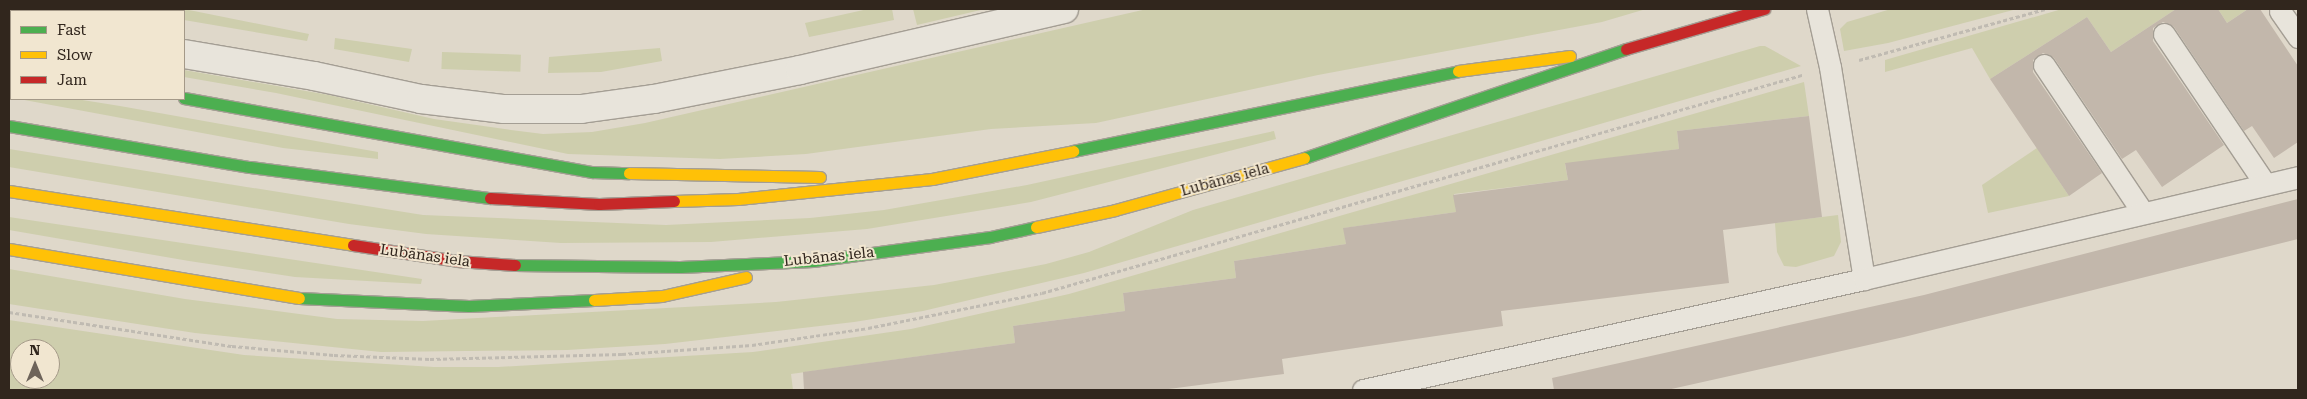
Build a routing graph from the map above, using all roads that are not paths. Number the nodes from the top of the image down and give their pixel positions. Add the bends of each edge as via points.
1 (1064, 9) edge
2 (1764, 9) edge
3 (1817, 9) edge
4 (2280, 11) dead end
5 (2164, 34) dead end
6 (2298, 37) edge
7 (1626, 49) junction
8 (185, 54) edge
9 (2044, 65) dead end
10 (185, 98) edge
11 (9, 126) edge
12 (2298, 177) edge
13 (932, 179) junction
14 (2265, 184) junction
15 (9, 191) edge
16 (2143, 213) junction
17 (9, 249) edge
18 (813, 261) junction
19 (1864, 280) junction
20 (1363, 390) edge

1 - 8 street via 791,72 654,99 581,109 504,109 421,99 314,76
2 - 7 main road, Lubānas iela
3 - 19 lane via 1830,67
4 - 6 lane
5 - 14 lane
7 - 13 main road, Lubānas iela via 1465,70
7 - 18 main road, Lubānas iela via 1325,152 1115,210 990,237
9 - 16 lane
10 - 13 main road via 592,172
11 - 13 main road, Lubānas iela via 378,186 464,196 590,204 738,199
12 - 14 lane
14 - 16 lane
15 - 18 main road, Lubānas iela via 457,261 539,267 680,267
16 - 19 lane
17 - 18 main road via 318,301 469,306 662,296
19 - 20 lane

